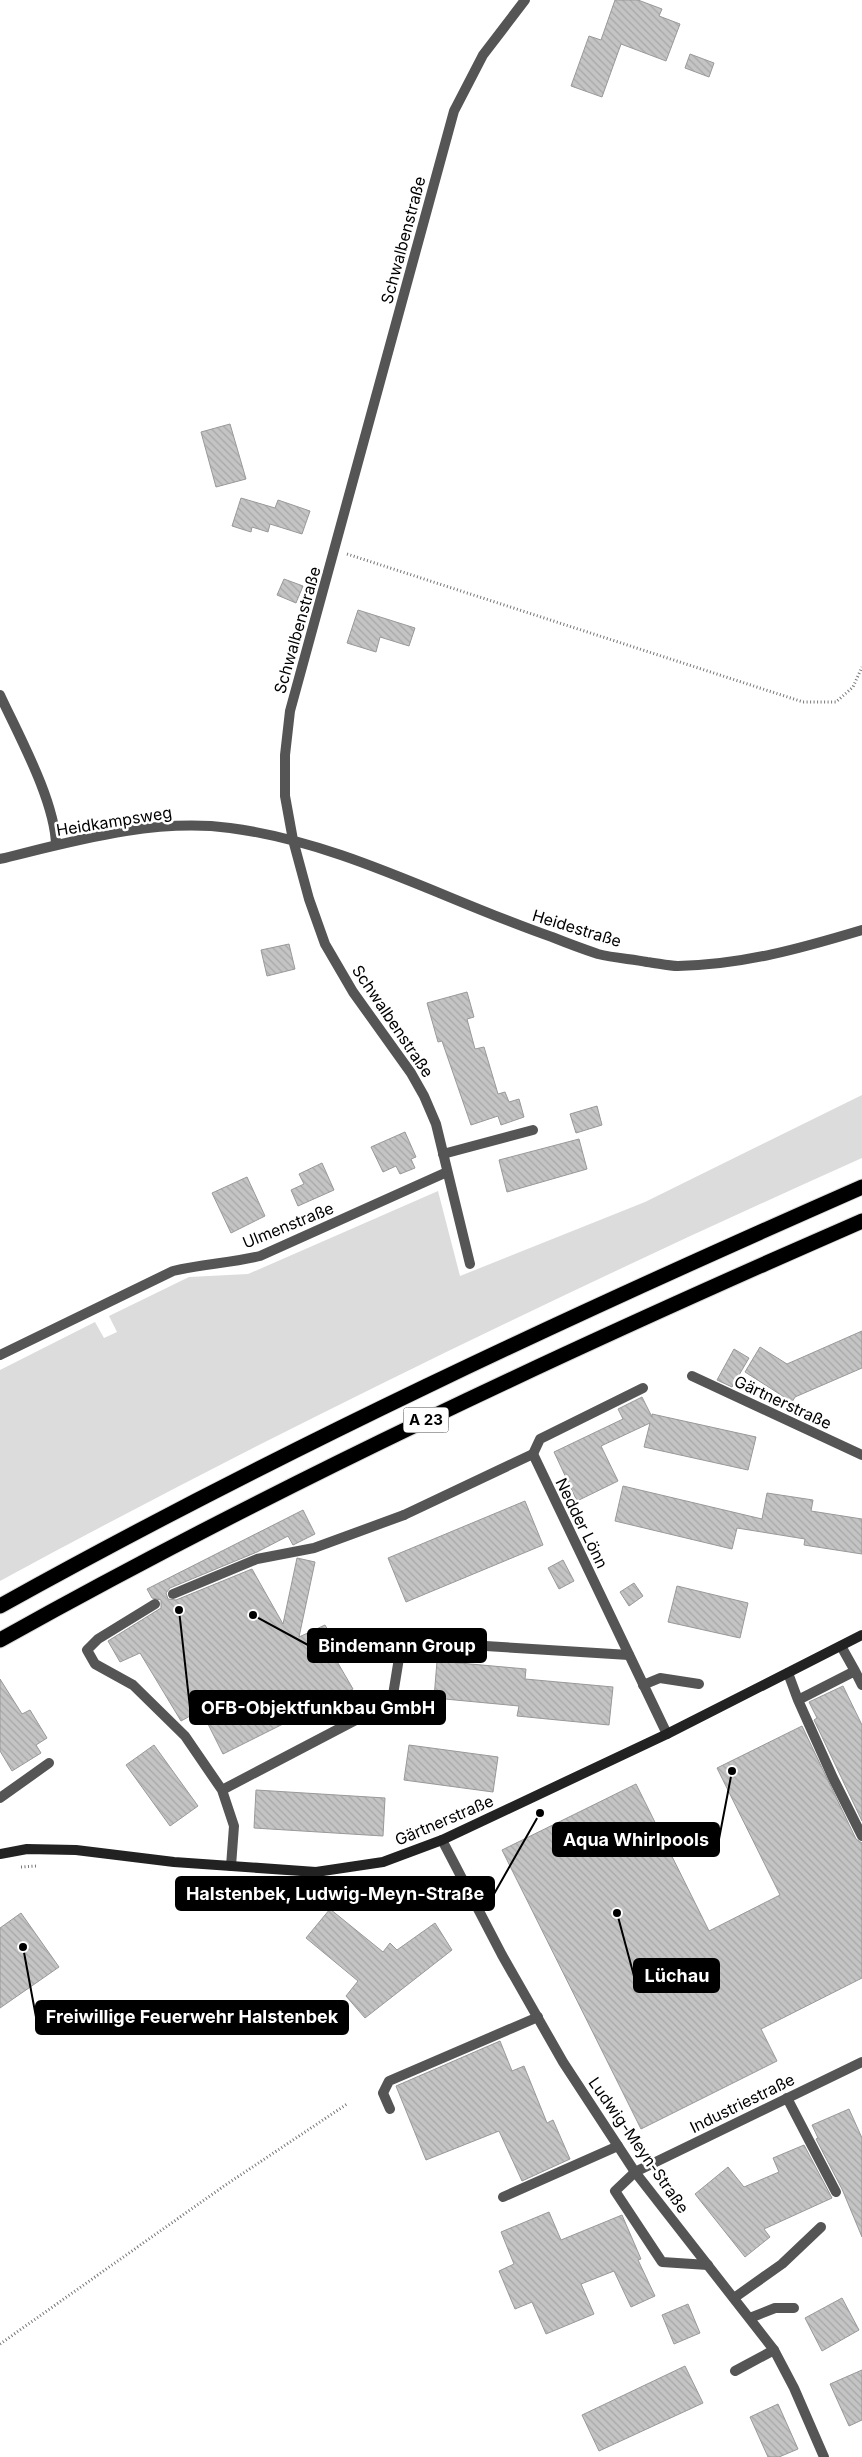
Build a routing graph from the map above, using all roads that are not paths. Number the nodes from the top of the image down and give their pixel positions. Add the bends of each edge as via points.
1 (525, 0) edge
2 (0, 695) edge
3 (293, 840) junction
4 (56, 845) junction
5 (0, 859) edge
6 (862, 930) edge
7 (533, 1130) dead end
8 (443, 1154) junction
9 (447, 1172) junction
10 (862, 1187) edge
11 (862, 1221) edge
12 (470, 1264) dead end
13 (0, 1355) edge
14 (692, 1376) dead end
15 (644, 1388) dead end
16 (532, 1454) junction
17 (862, 1455) edge
18 (173, 1594) dead end
19 (154, 1604) dead end
20 (0, 1606) edge
21 (862, 1635) edge
22 (0, 1640) edge
23 (370, 1645) dead end
24 (841, 1646) junction
25 (629, 1655) junction
26 (399, 1658) junction
27 (855, 1671) junction
28 (788, 1673) junction
29 (699, 1684) dead end
30 (643, 1685) junction
31 (862, 1685) edge
32 (798, 1700) junction
33 (667, 1734) junction
34 (49, 1763) dead end
35 (222, 1790) junction
36 (0, 1798) edge
37 (862, 1836) edge
38 (442, 1840) junction
39 (0, 1854) edge
40 (231, 1866) junction
41 (538, 2018) junction
42 (862, 2062) edge
43 (787, 2098) junction
44 (390, 2109) dead end
45 (618, 2146) junction
46 (635, 2172) junction
47 (836, 2192) dead end
48 (503, 2196) dead end
49 (820, 2227) dead end
50 (708, 2265) junction
51 (734, 2298) junction
52 (794, 2308) dead end
53 (750, 2318) junction
54 (774, 2350) junction
55 (735, 2371) dead end
56 (824, 2457) edge

1 - 3 street, Schwalbenstraße via 483,55 454,111 290,711 285,796
2 - 4 street via 49,807 56,827
3 - 4 street, Heidkampsweg via 227,827 182,826 130,831
3 - 6 street, Heidestraße via 599,954 676,966 740,962
3 - 8 street, Schwalbenstraße via 325,944 353,992 424,1096 436,1124
4 - 5 street, Heidkampsweg
7 - 8 street
8 - 9 street, Schwalbenstraße
9 - 12 street, Schwalbenstraße
9 - 13 street, Ulmenstraße via 260,1256 173,1271
10 - 20 highway, A 23 via 690,1263 351,1422 195,1500
11 - 22 highway, A 23 via 676,1303 375,1444 203,1531
14 - 17 street, Gärtnerstraße
15 - 16 street via 540,1439
16 - 18 street via 404,1515 314,1548 257,1559
16 - 25 street, Nedder Lönn
19 - 35 street via 98,1639 87,1650 95,1664 132,1685 185,1736
21 - 24 street, Gärtnerstraße
23 - 26 street
24 - 27 street
24 - 28 street, Gärtnerstraße
25 - 26 street via 437,1643
25 - 30 street, Nedder Lönn
26 - 35 street via 392,1701
27 - 31 street
27 - 32 street
28 - 32 street
28 - 33 street, Gärtnerstraße
29 - 30 street via 660,1678
30 - 33 street, Nedder Lönn
32 - 37 street
33 - 38 street, Gärtnerstraße
34 - 36 street
35 - 40 street via 234,1826
38 - 40 street, Gärtnerstraße via 383,1862 316,1872
38 - 41 street, Ludwig-Meyn-Straße
39 - 40 street, Gärtnerstraße via 27,1849 76,1850
41 - 44 street via 389,2080 383,2094
41 - 45 street, Ludwig-Meyn-Straße
42 - 43 street, Industriestraße
43 - 46 street, Industriestraße
43 - 47 street
45 - 46 street, Ludwig-Meyn-Straße
45 - 48 street
46 - 50 street, Ludwig-Meyn-Straße
46 - 50 street, Industriestraße via 615,2191 662,2262
49 - 51 street via 782,2264
50 - 51 street, Ludwig-Meyn-Straße
51 - 53 street, Ludwig-Meyn-Straße
52 - 53 street via 775,2308
53 - 54 street, Ludwig-Meyn-Straße
54 - 55 street
54 - 56 street, Ludwig-Meyn-Straße

